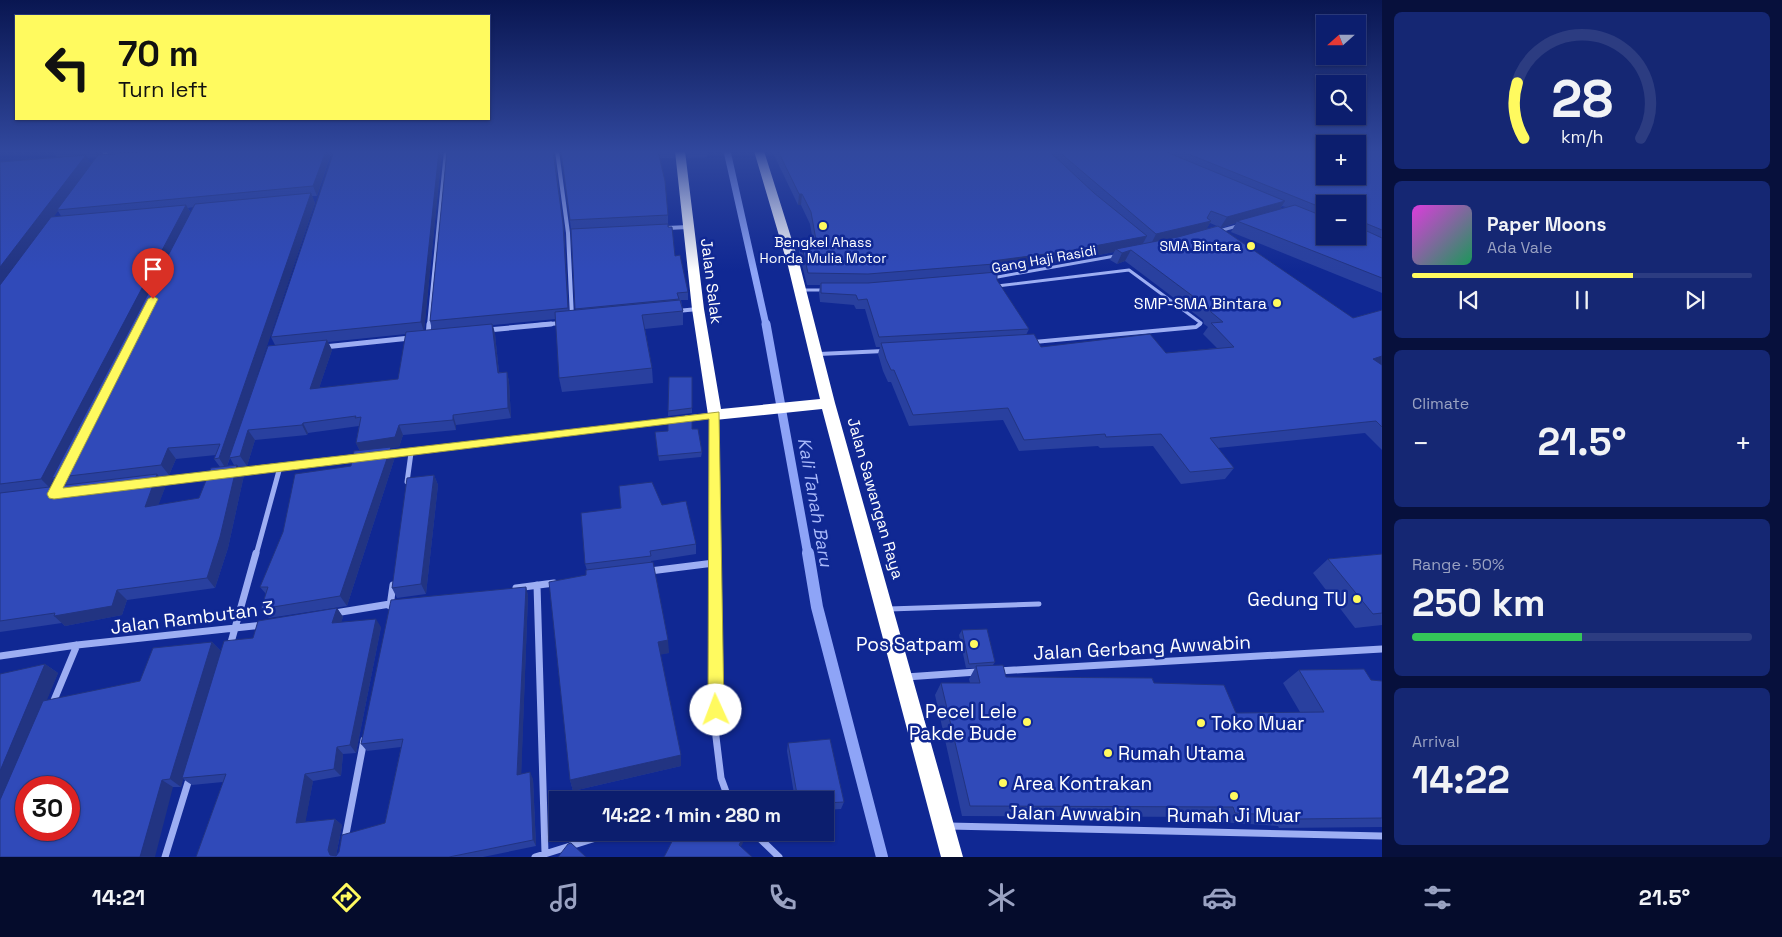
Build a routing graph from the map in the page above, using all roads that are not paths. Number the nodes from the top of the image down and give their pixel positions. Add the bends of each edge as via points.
1 (442, 191) edge
2 (562, 191) edge
3 (684, 191) edge
4 (771, 191) edge
5 (1238, 226) edge
6 (688, 227) junction
7 (661, 228) edge
8 (577, 232) edge
9 (568, 233) junction
10 (1209, 234) edge
11 (1124, 254) edge
12 (990, 279) edge
13 (996, 288) edge
14 (800, 290) junction
15 (828, 290) edge
16 (698, 309) junction
17 (669, 312) edge
18 (573, 322) edge
19 (563, 323) edge
20 (486, 330) edge
21 (1028, 334) edge
22 (428, 336) junction
23 (437, 336) edge
24 (320, 348) edge
25 (889, 350) edge
26 (816, 354) junction
27 (828, 403) junction
28 (715, 415) junction
29 (411, 452) junction
30 (383, 456) edge
31 (364, 458) edge
32 (233, 464) edge
33 (280, 467) junction
34 (220, 474) edge
35 (152, 482) edge
36 (406, 490) edge
37 (714, 563) junction
38 (646, 572) edge
39 (395, 575) edge
40 (557, 582) edge
41 (537, 585) junction
42 (508, 589) edge
43 (401, 602) edge
44 (391, 604) junction
45 (1039, 604) dead end
46 (886, 609) junction
47 (389, 613) edge
48 (323, 615) edge
49 (274, 623) edge
50 (235, 629) junction
51 (77, 645) junction
52 (1382, 649) edge
53 (0, 656) edge
54 (226, 658) edge
55 (904, 677) junction
56 (50, 709) edge
57 (366, 730) edge
58 (192, 772) edge
59 (725, 791) edge
60 (945, 826) junction
61 (1382, 836) edge
62 (585, 841) edge
63 (762, 841) edge
64 (343, 847) edge
65 (545, 853) junction
66 (166, 857) edge
67 (535, 857) edge
68 (779, 857) edge
69 (952, 857) edge

1 - 22 street
2 - 9 street
3 - 6 highway, Jalan Salak
4 - 14 highway, Jalan Sawangan Raya
5 - 10 lane
6 - 7 street
6 - 16 highway, Jalan Salak
8 - 9 street
9 - 18 street
11 - 12 lane, Gang Haji Rasidi
13 - 21 lane via 1129,270 1201,324 1033,342
14 - 15 lane
14 - 26 highway, Jalan Sawangan Raya
16 - 17 street
16 - 28 highway, Jalan Salak
19 - 20 street
22 - 23 street
22 - 24 street
25 - 26 lane
26 - 27 highway, Jalan Sawangan Raya
27 - 28 highway
27 - 46 highway, Jalan Sawangan Raya
28 - 29 street
28 - 37 street
29 - 30 street
29 - 36 street
31 - 33 street
32 - 33 street via 230,472
33 - 50 street
34 - 35 street
37 - 38 street
37 - 59 street via 716,728
39 - 44 street
40 - 41 street
41 - 42 street
41 - 65 street
43 - 44 street
44 - 47 street
44 - 48 street
45 - 46 lane
46 - 55 highway, Jalan Sawangan Raya
49 - 50 street, Jalan Rambutan 3
50 - 51 street, Jalan Rambutan 3
50 - 54 street
51 - 53 street, Jalan Rambutan 3
51 - 56 street
52 - 55 street, Jalan Gerbang Awwabin
55 - 60 highway, Jalan Sawangan Raya
57 - 64 street
58 - 66 street
60 - 61 street, Jalan Awwabin
60 - 69 highway, Jalan Sawangan Raya
62 - 65 street
63 - 68 street
65 - 67 street

